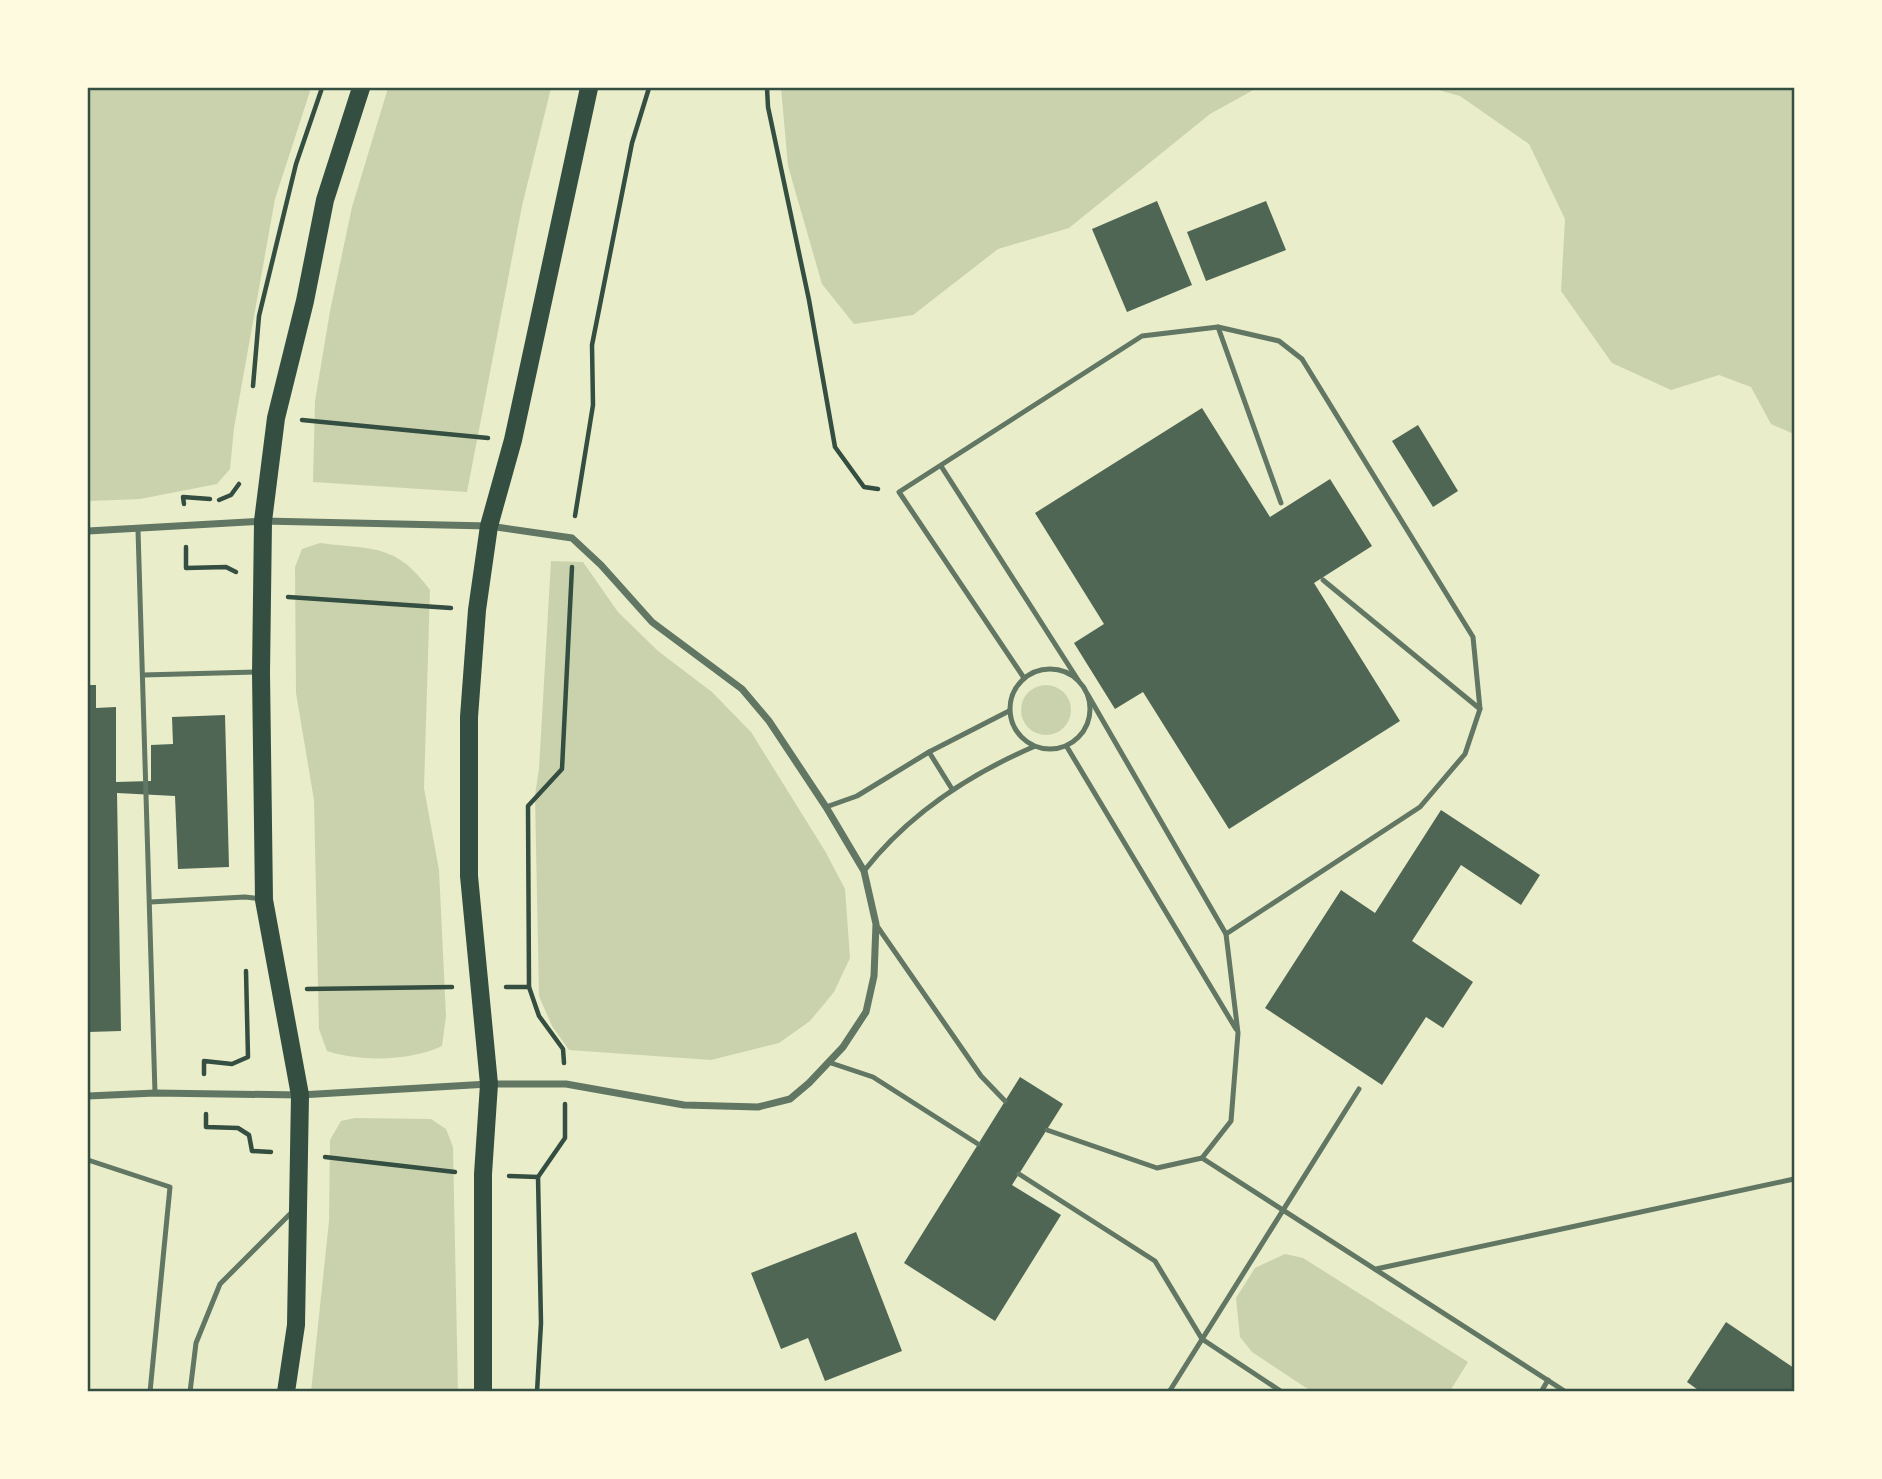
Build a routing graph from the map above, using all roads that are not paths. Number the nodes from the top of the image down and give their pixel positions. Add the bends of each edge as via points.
1 (360, 88) edge
2 (589, 88) edge
3 (1218, 327) junction
4 (941, 466) junction
5 (1282, 503) dead end
6 (263, 521) junction
7 (489, 526) junction
8 (138, 530) junction
9 (88, 531) edge
10 (1323, 580) dead end
11 (261, 673) junction
12 (143, 675) junction
13 (1024, 678) junction
14 (1078, 680) junction
15 (1088, 695) junction
16 (1480, 709) junction
17 (1009, 710) junction
18 (1033, 747) junction
19 (1067, 747) junction
20 (929, 752) junction
21 (953, 789) junction
22 (826, 807) junction
23 (864, 871) junction
24 (264, 900) junction
25 (150, 902) junction
26 (876, 924) junction
27 (1226, 934) junction
28 (1238, 1033) junction
29 (828, 1062) junction
30 (489, 1084) junction
31 (1359, 1089) dead end
32 (155, 1093) junction
33 (300, 1095) junction
34 (88, 1096) edge
35 (1005, 1101) dead end
36 (1047, 1130) dead end
37 (978, 1144) dead end
38 (1202, 1158) junction
39 (88, 1160) edge
40 (1019, 1174) dead end
41 (1794, 1179) edge
42 (299, 1205) junction
43 (1283, 1210) junction
44 (1376, 1269) junction
45 (1202, 1339) junction
46 (1548, 1380) junction
47 (150, 1391) edge
48 (190, 1391) edge
49 (286, 1391) edge
50 (483, 1391) edge
51 (1169, 1391) edge
52 (1282, 1391) edge
53 (1541, 1391) edge
54 (1566, 1391) edge

1 - 6 main road via 325,200 276,418
2 - 7 main road via 513,440
3 - 4 lane via 1142,335
3 - 5 lane
3 - 16 lane via 1279,341 1302,359 1473,637
4 - 13 lane via 899,492
4 - 14 lane
6 - 7 street
6 - 8 street
6 - 11 main road
7 - 22 street via 572,538 652,622 742,689
7 - 30 main road via 469,716 469,876
8 - 9 street
8 - 12 lane
10 - 16 lane
11 - 12 lane
11 - 24 main road
12 - 25 lane
13 - 14 lane via 1058,669
13 - 17 lane via 1010,698
14 - 15 lane
15 - 19 lane via 1089,719 1077,740
15 - 27 lane
16 - 27 lane via 1465,754 1420,807
17 - 18 lane via 1016,732
17 - 20 lane
18 - 19 lane
18 - 21 lane
19 - 28 lane
20 - 21 lane
20 - 22 lane via 857,796
21 - 23 lane via 885,845
22 - 23 street
23 - 26 street
24 - 25 lane
24 - 33 main road
25 - 32 lane
26 - 29 street via 874,976 866,1012
26 - 35 lane via 981,1076
27 - 28 lane
28 - 38 lane via 1231,1121
29 - 30 street via 790,1099 758,1107 684,1105 566,1084
29 - 37 lane via 873,1077
30 - 33 street
30 - 50 main road via 483,1174
31 - 43 lane
32 - 33 street
32 - 34 street
33 - 42 main road
36 - 38 lane via 1157,1168
38 - 43 lane
39 - 47 lane via 170,1187
40 - 45 lane via 1155,1261
41 - 44 lane
42 - 48 lane via 220,1284 196,1343
42 - 49 main road via 296,1325
43 - 44 lane
43 - 45 lane
44 - 46 lane
45 - 51 lane
45 - 52 lane
46 - 53 lane
46 - 54 lane

